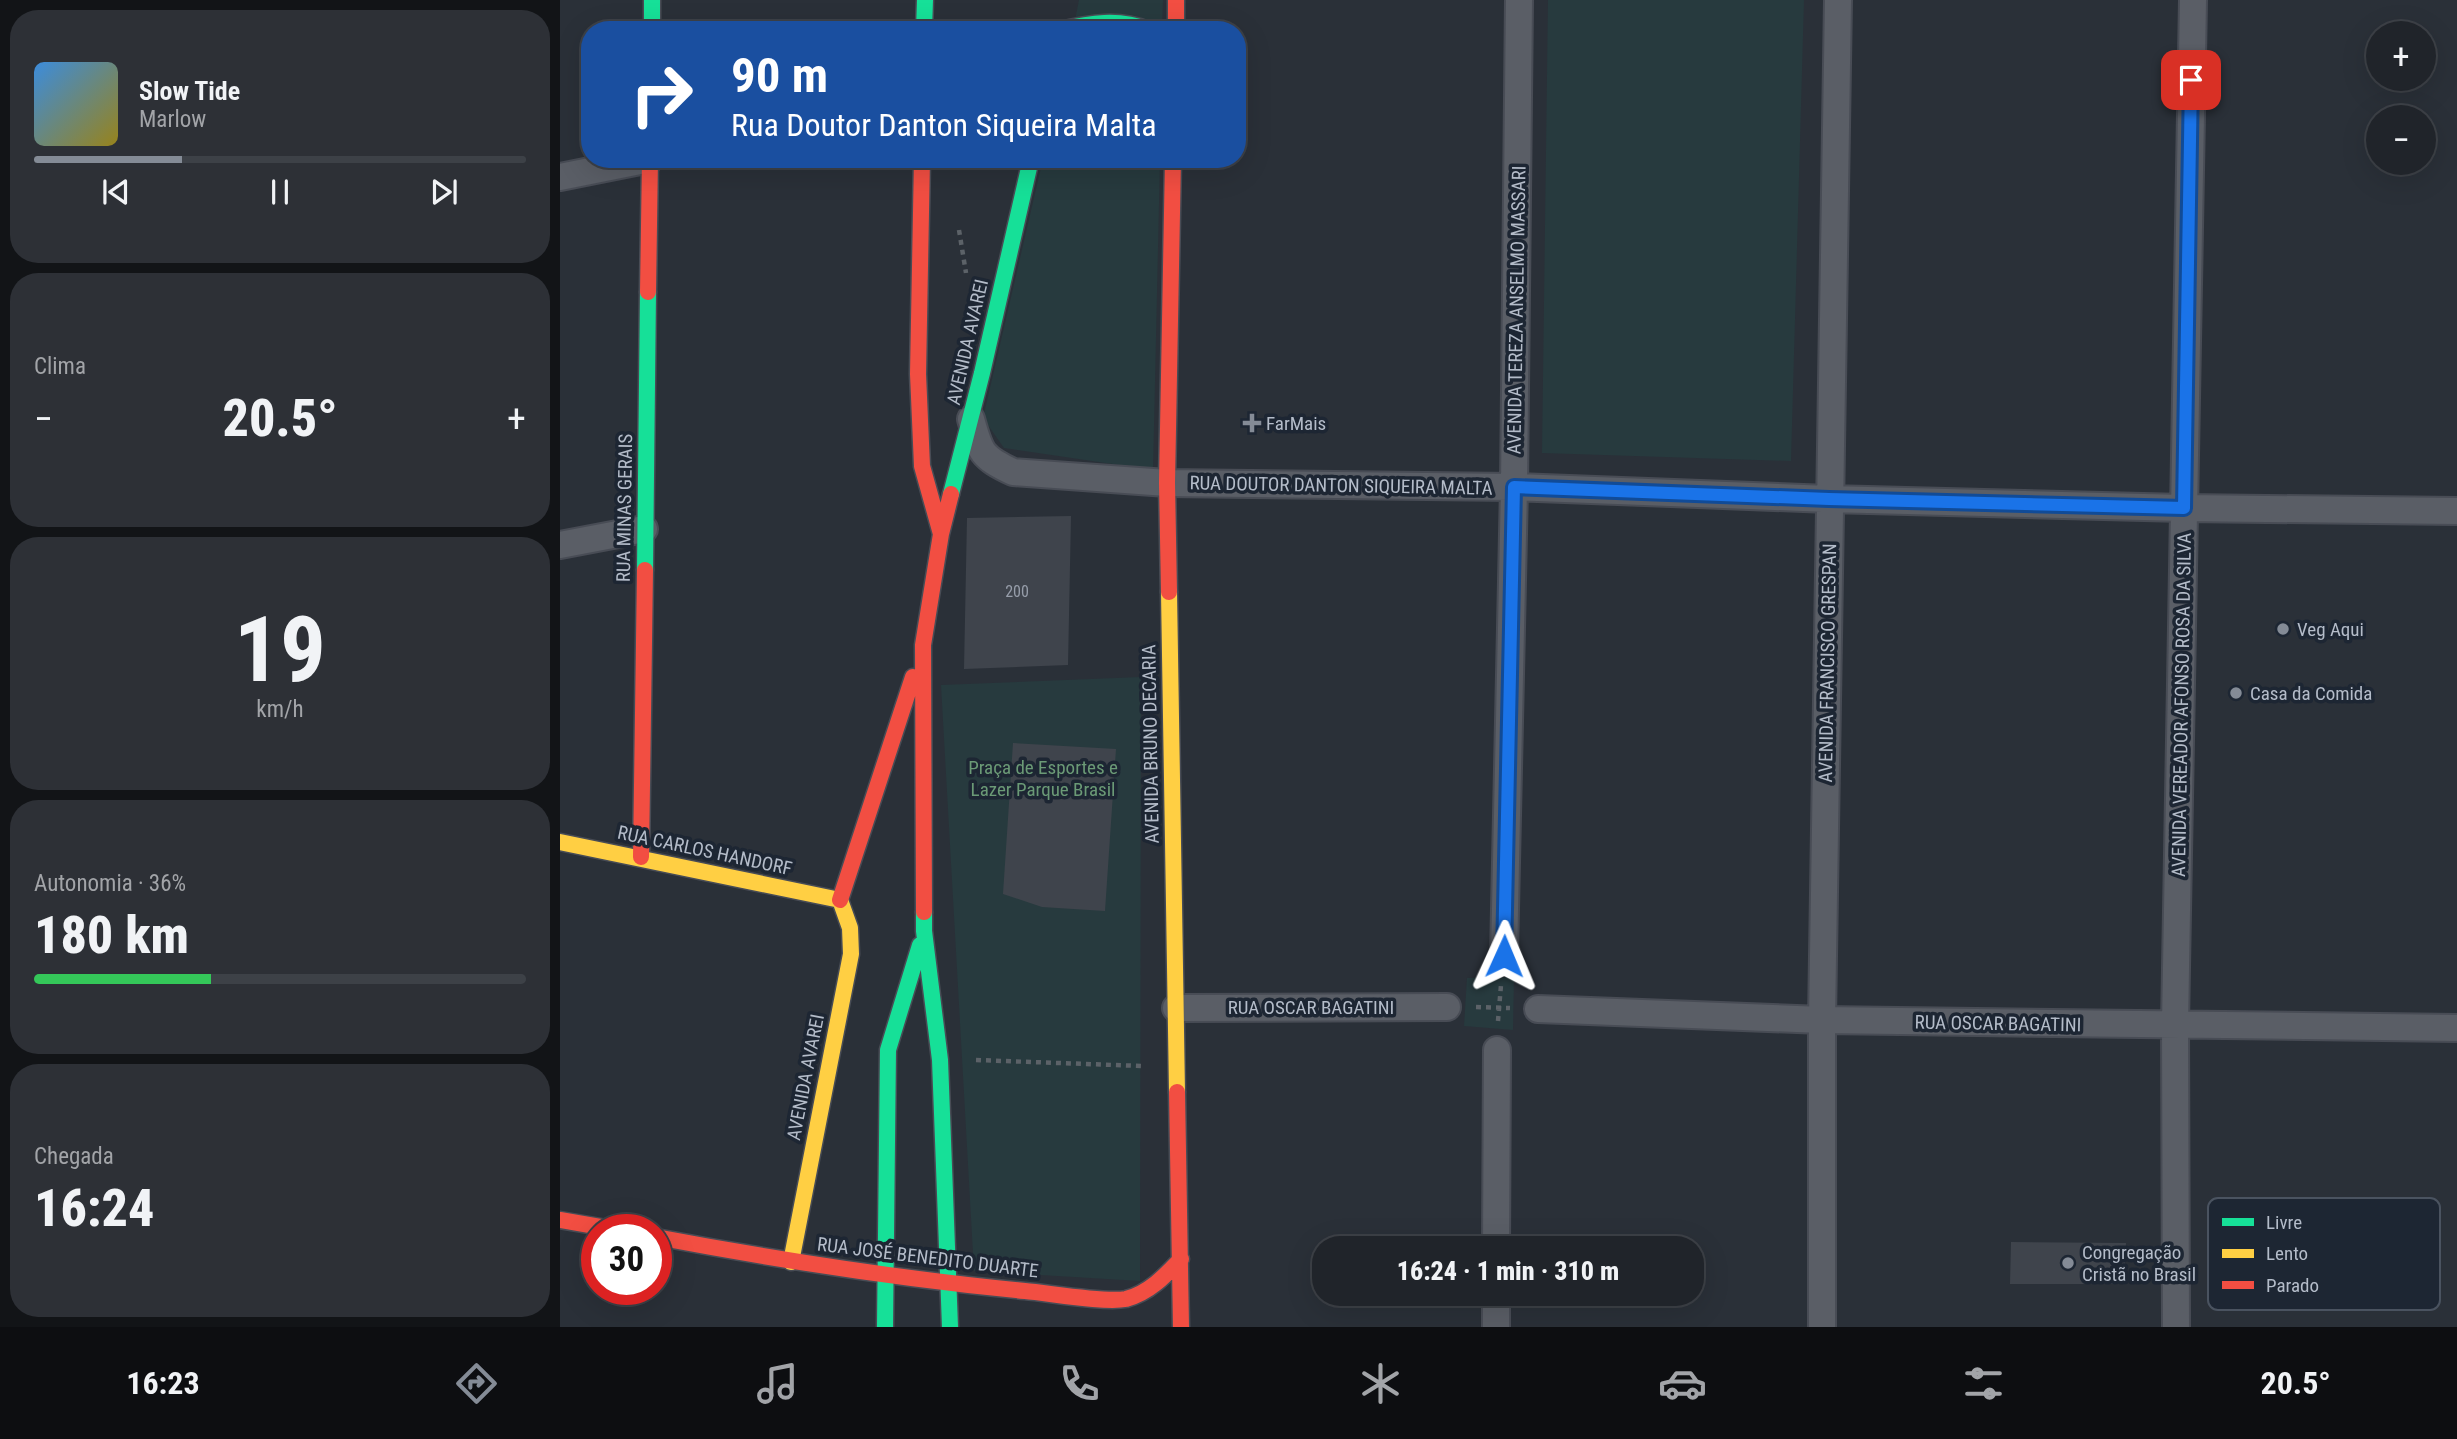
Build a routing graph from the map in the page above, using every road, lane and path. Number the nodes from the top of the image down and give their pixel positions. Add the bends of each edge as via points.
1 (652, 0) edge
2 (925, 0) edge
3 (1176, 0) edge
4 (1519, 0) edge
5 (1838, 0) edge
6 (2193, 0) edge
7 (1065, 10) dead end
8 (652, 21) edge
9 (924, 21) edge
10 (1062, 21) edge
11 (1176, 21) edge
12 (605, 168) edge
13 (650, 168) edge
14 (922, 168) edge
15 (1029, 168) edge
16 (1173, 168) edge
17 (560, 177) edge
18 (959, 226) dead end
19 (967, 279) dead end
20 (971, 418) junction
21 (1167, 483) junction
22 (1514, 487) junction
23 (1829, 499) junction
24 (2184, 508) junction
25 (2457, 510) edge
26 (644, 528) junction
27 (942, 534) junction
28 (560, 545) edge
29 (923, 645) junction
30 (560, 842) edge
31 (641, 857) junction
32 (840, 900) junction
33 (924, 931) junction
34 (1504, 956) joint
35 (1447, 1007) joint
36 (1499, 1007) junction
37 (1176, 1008) junction
38 (1538, 1009) joint
39 (1822, 1020) junction
40 (2175, 1025) junction
41 (2457, 1028) edge
42 (1497, 1050) joint
43 (940, 1060) junction
44 (1149, 1066) dead end
45 (560, 1220) edge
46 (581, 1224) edge
47 (1496, 1236) edge
48 (672, 1240) edge
49 (1181, 1259) junction
50 (791, 1262) junction
51 (885, 1274) junction
52 (949, 1282) junction
53 (1496, 1306) edge
54 (885, 1327) edge
55 (950, 1327) edge
56 (1181, 1327) edge
57 (1496, 1327) edge
58 (1822, 1327) edge
59 (2176, 1327) edge

1 - 8 main road
2 - 9 main road
3 - 11 main road
4 - 22 street, AVENIDA TEREZA ANSELMO MASSARI
5 - 23 street, AVENIDA FRANCISCO GRESPAN
6 - 24 street, AVENIDA VEREADOR AFONSO ROSA DA SILVA
7 - 10 main road
12 - 17 street
13 - 26 main road, RUA MINAS GERAIS
14 - 27 main road via 918,374 922,466
15 - 20 main road, AVENIDA AVAREI
16 - 21 main road, AVENIDA BRUNO DECARIA
18 - 19 path
20 - 21 street, RUA DOUTOR DANTON SIQUEIRA MALTA via 978,446 990,461 1013,471
20 - 27 main road, AVENIDA AVAREI
21 - 22 street, RUA DOUTOR DANTON SIQUEIRA MALTA
21 - 37 main road, AVENIDA BRUNO DECARIA
22 - 23 street, RUA DOUTOR DANTON SIQUEIRA MALTA
22 - 34 street, AVENIDA TEREZA ANSELMO MASSARI
23 - 24 street, RUA DOUTOR DANTON SIQUEIRA MALTA
23 - 39 street, AVENIDA FRANCISCO GRESPAN
24 - 25 street, RUA DOUTOR DANTON SIQUEIRA MALTA
24 - 40 street, AVENIDA VEREADOR AFONSO ROSA DA SILVA
26 - 28 street
26 - 31 main road, RUA MINAS GERAIS
27 - 29 main road, AVENIDA AVAREI
29 - 32 main road
29 - 33 main road
30 - 31 main road, RUA CARLOS HANDORF
31 - 32 main road, RUA CARLOS HANDORF
32 - 50 main road, AVENIDA AVAREI via 850,928 851,954
33 - 43 main road
33 - 51 main road via 888,1050
34 - 36 path
35 - 36 path
35 - 37 street, RUA OSCAR BAGATINI
36 - 38 path
36 - 42 path
37 - 49 main road, AVENIDA BRUNO DECARIA
38 - 39 street, RUA OSCAR BAGATINI
39 - 40 street, RUA OSCAR BAGATINI
39 - 58 street, AVENIDA FRANCISCO GRESPAN
40 - 41 street, RUA OSCAR BAGATINI
40 - 59 street, AVENIDA VEREADOR AFONSO ROSA DA SILVA
42 - 47 street
43 - 44 path
43 - 52 main road
45 - 46 main road
48 - 50 main road, RUA JOSÉ BENEDITO DUARTE
49 - 52 main road, RUA JOSÉ BENEDITO DUARTE via 1144,1293 1117,1300
49 - 56 main road, AVENIDA BRUNO DECARIA
50 - 51 main road, RUA JOSÉ BENEDITO DUARTE
51 - 52 main road, RUA JOSÉ BENEDITO DUARTE
51 - 54 main road
52 - 55 main road
53 - 57 street

